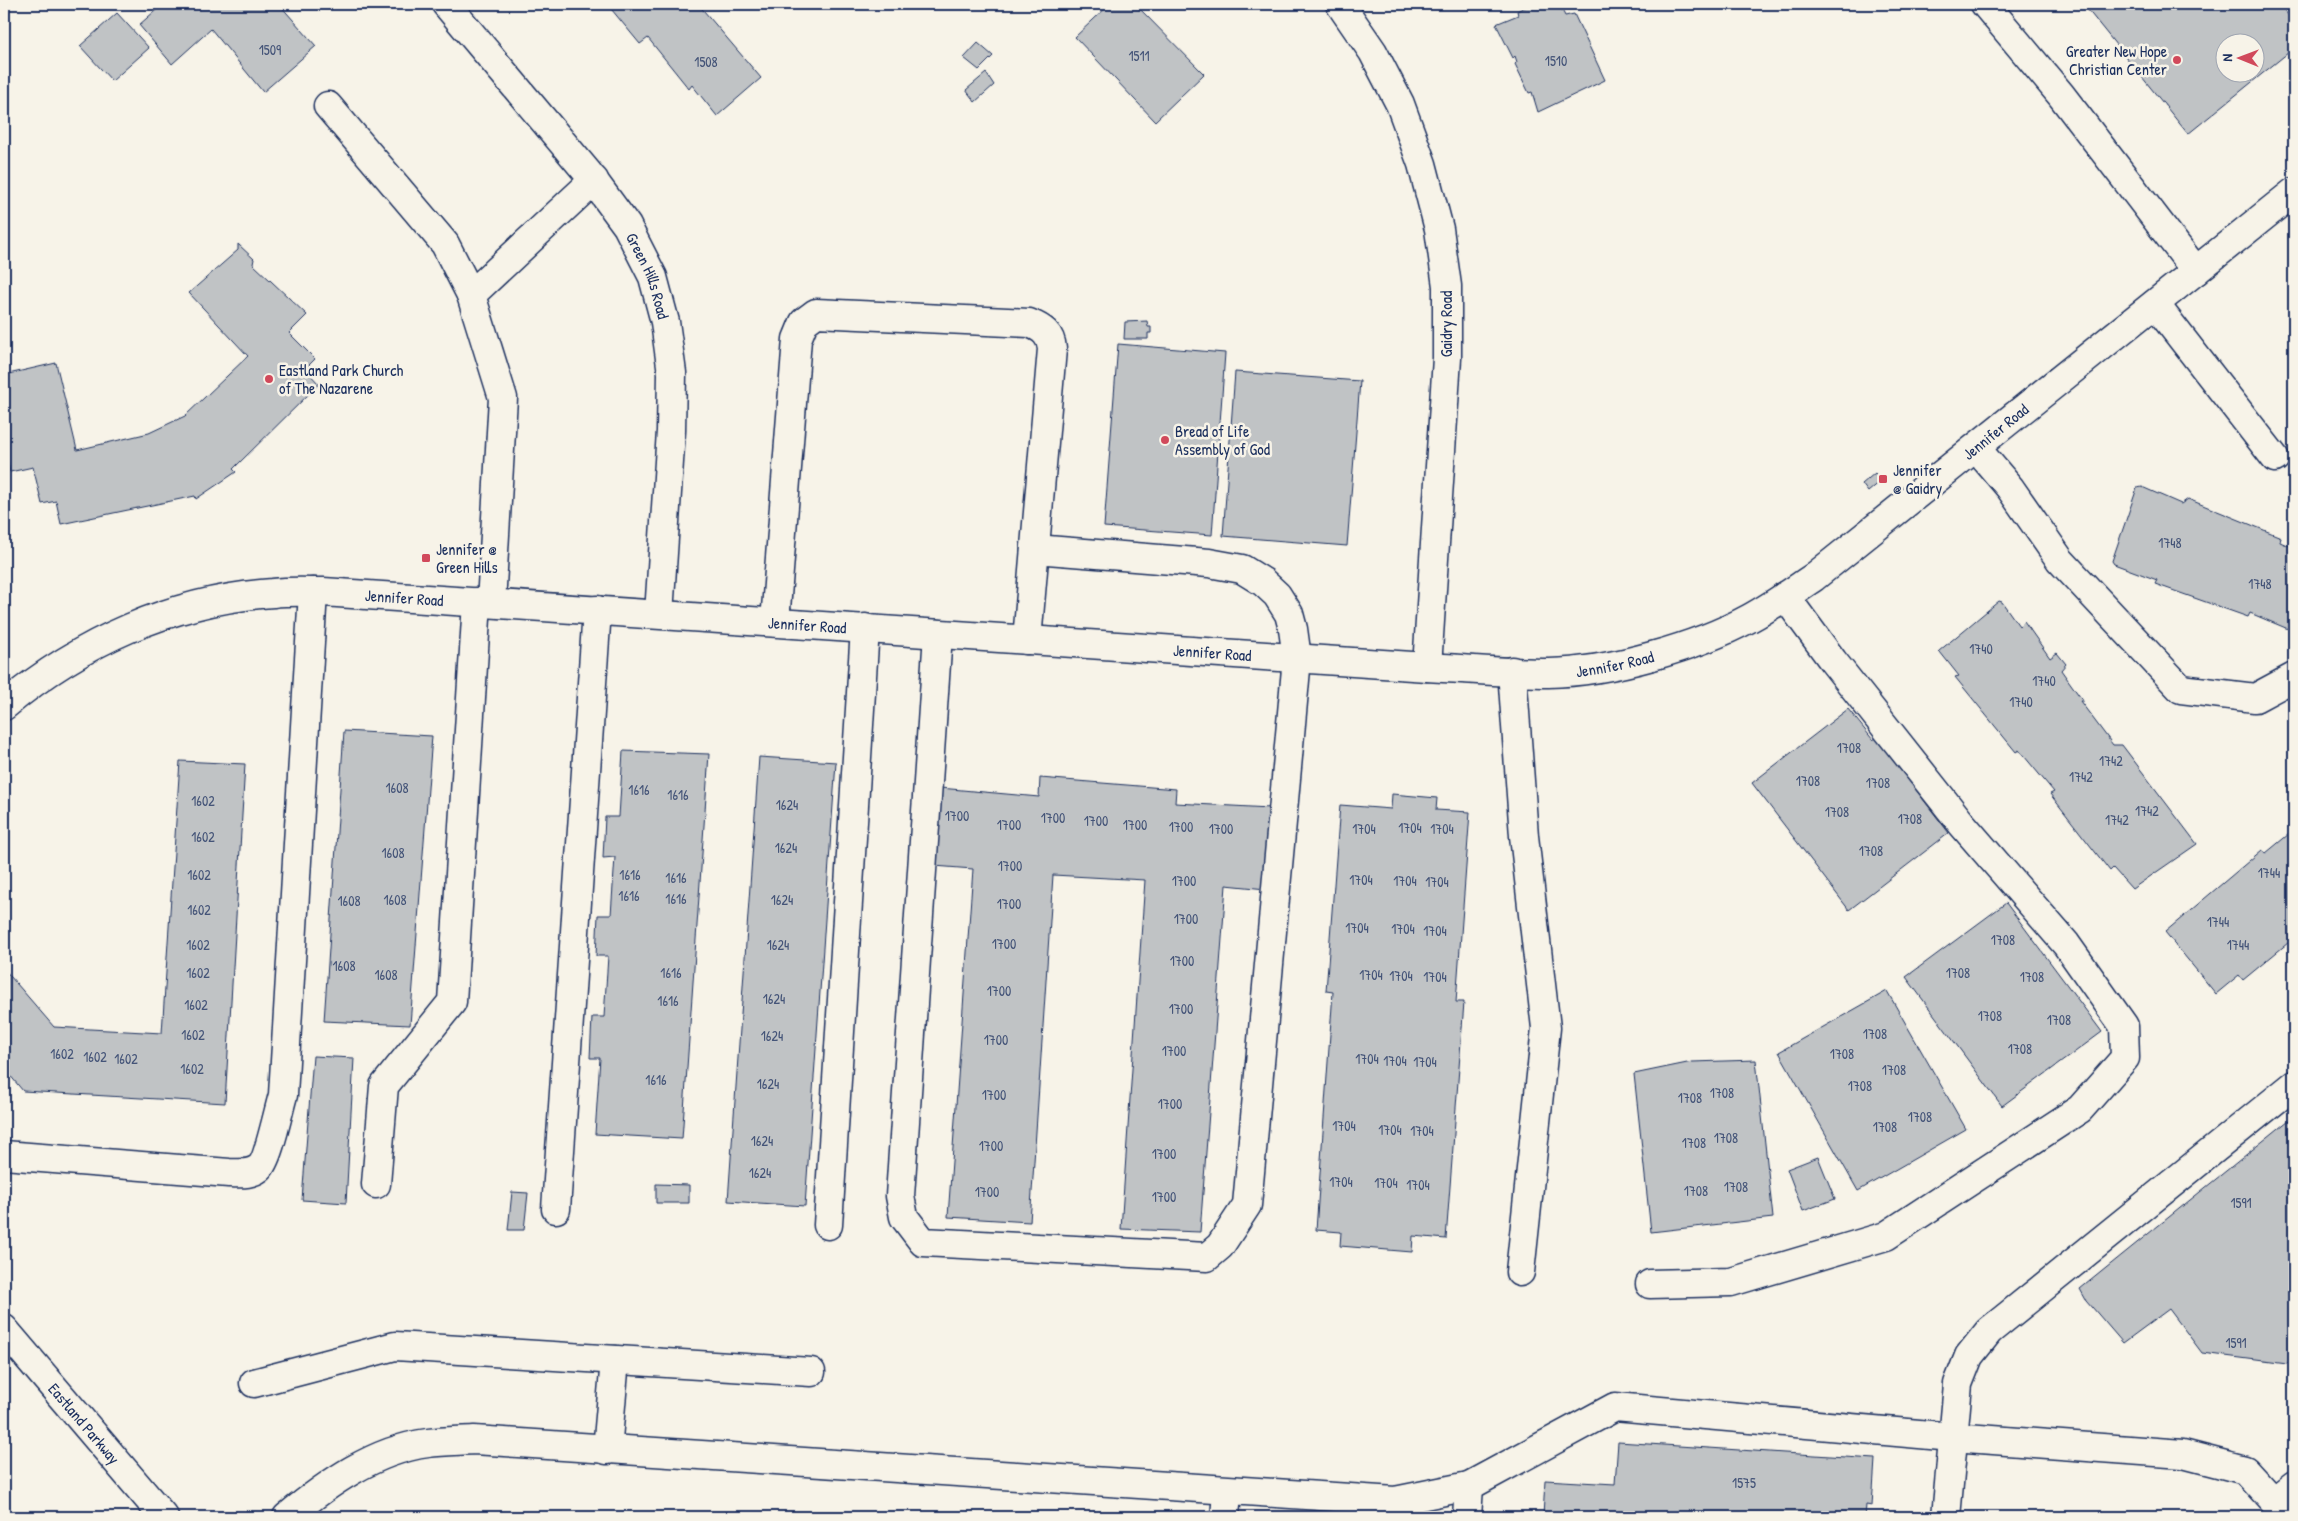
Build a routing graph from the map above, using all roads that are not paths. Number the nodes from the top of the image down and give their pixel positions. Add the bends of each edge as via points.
1 (446, 4) edge
2 (1340, 4) edge
3 (1985, 4) edge
4 (328, 106) dead end
5 (594, 180) junction
6 (2294, 193) edge
7 (2196, 271) junction
8 (471, 295) junction
9 (2155, 304) junction
10 (1976, 448) junction
11 (2275, 458) dead end
12 (1035, 549) junction
13 (313, 592) junction
14 (1785, 596) junction
15 (484, 603) junction
16 (597, 610) junction
17 (659, 614) junction
18 (775, 622) junction
19 (865, 628) junction
20 (938, 634) junction
21 (1027, 640) junction
22 (1296, 658) junction
23 (1427, 667) junction
24 (1512, 671) junction
25 (2294, 678) edge
26 (4, 706) edge
27 (2294, 1085) edge
28 (4, 1155) edge
29 (376, 1184) dead end
30 (556, 1209) dead end
31 (828, 1225) dead end
32 (1520, 1272) dead end
33 (1650, 1284) dead end
34 (4, 1329) edge
35 (615, 1360) junction
36 (811, 1372) dead end
37 (254, 1383) dead end
38 (1953, 1437) junction
39 (608, 1450) junction
40 (1469, 1486) junction
41 (2285, 1501) edge
42 (1226, 1504) edge
43 (164, 1517) edge
44 (287, 1517) edge
45 (1467, 1517) edge
46 (1946, 1517) edge

1 - 5 street, Green Hills Road
2 - 23 street, Gaidry Road via 1373,52 1400,104 1422,164 1439,229 1447,286 1447,358
3 - 7 street via 2061,95
4 - 8 street via 445,244
5 - 8 street
5 - 17 street, Green Hills Road via 627,226 644,260 665,322 672,372 671,421
6 - 7 street, Jennifer Road
7 - 9 street, Jennifer Road
8 - 15 street via 503,398
9 - 10 street, Jennifer Road
9 - 11 street
10 - 14 street, Jennifer Road via 1814,577
10 - 25 street via 2010,488 2060,560 2181,689 2255,698
12 - 18 street via 1052,349 1050,337 1042,328 1029,323 816,313 804,322 797,339
12 - 21 street
12 - 22 street via 1209,563 1242,569 1264,582 1289,614 1294,629
13 - 15 street, Jennifer Road
13 - 26 street, Jennifer Road via 238,598 163,614 104,638 60,664
13 - 28 street via 283,1094 261,1167 249,1173 229,1174
14 - 24 street, Jennifer Road via 1715,634 1656,654 1588,669 1549,673
14 - 33 street via 1833,662 1962,824 2066,944 2124,1026 2126,1058 2080,1109 1886,1236 1731,1282
15 - 16 street, Jennifer Road
15 - 29 street via 452,1002 384,1086
16 - 17 street, Jennifer Road
16 - 30 street
17 - 18 street, Jennifer Road
18 - 19 street, Jennifer Road
19 - 20 street, Jennifer Road
19 - 31 street
20 - 21 street, Jennifer Road
20 - 22 street via 900,1196 904,1217 923,1242 1207,1257 1220,1246 1247,1205
21 - 22 street, Jennifer Road
22 - 23 street, Jennifer Road
23 - 24 street, Jennifer Road
24 - 32 street via 1524,836 1546,1028
27 - 38 street via 1989,1331 1969,1356 1958,1384
34 - 43 street, Eastland Parkway
35 - 36 street
35 - 37 street via 394,1346
35 - 39 street
38 - 40 street via 1615,1407
38 - 41 street via 2183,1454 2245,1470
38 - 46 street
39 - 42 street
39 - 44 street via 474,1440 426,1443 361,1464
40 - 42 street via 1396,1501
40 - 45 street

